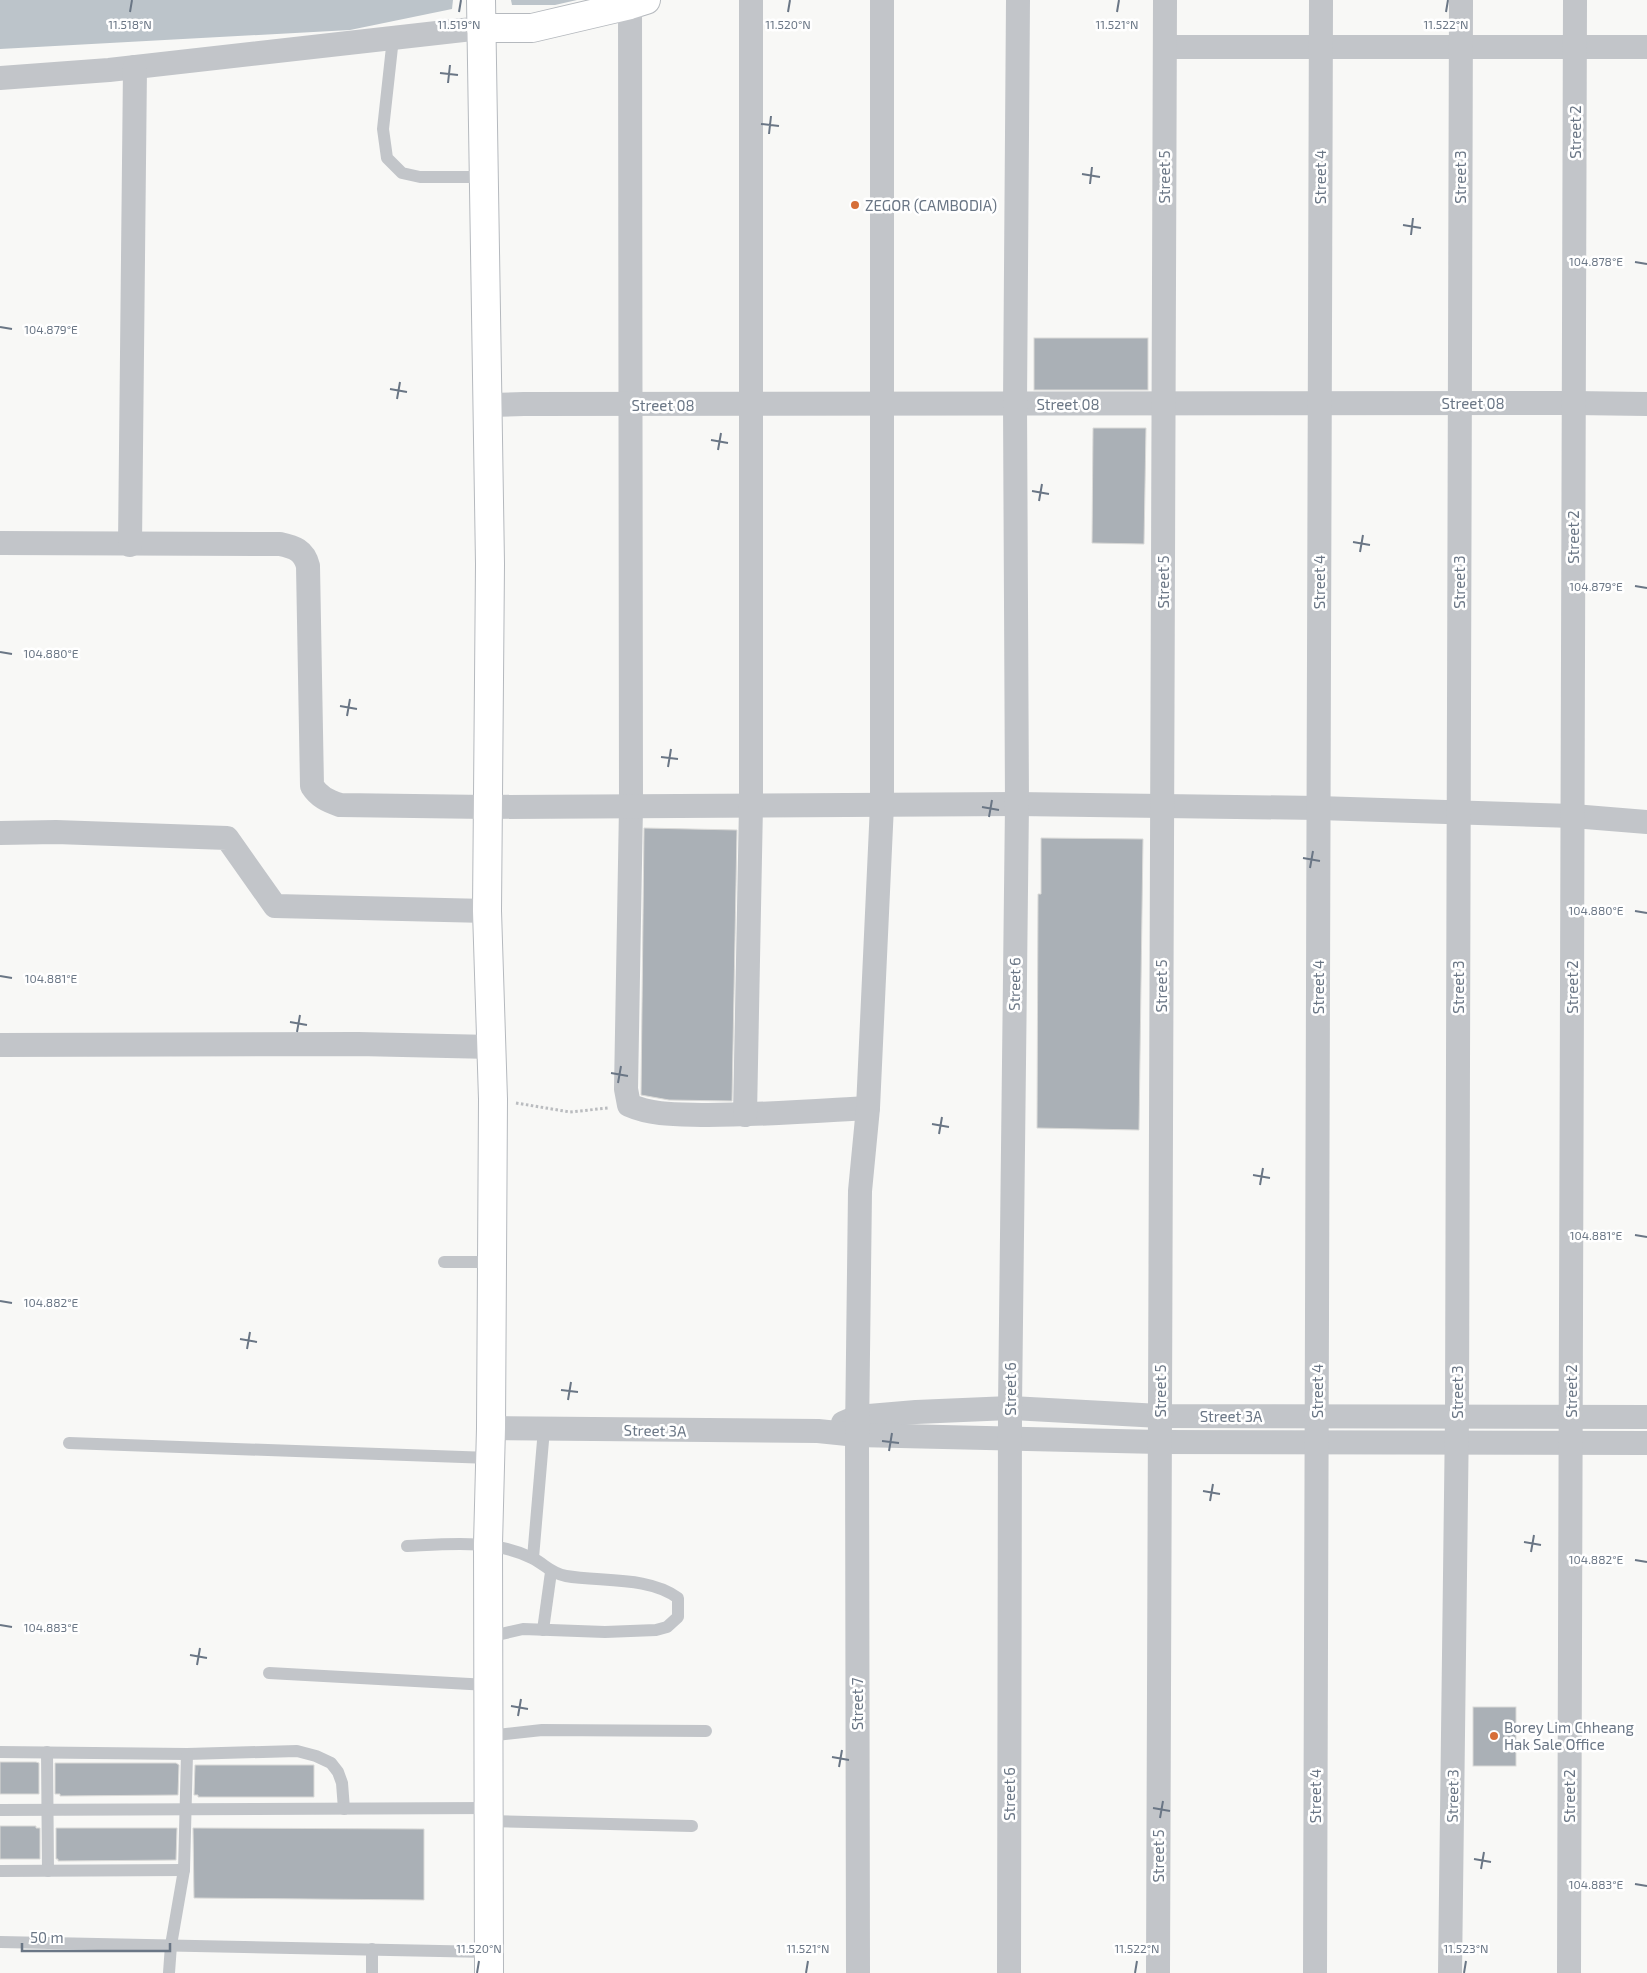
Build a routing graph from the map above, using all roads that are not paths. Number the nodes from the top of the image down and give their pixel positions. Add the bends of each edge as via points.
1 (481, 0) edge
2 (752, 0) edge
3 (882, 0) edge
4 (1018, 0) edge
5 (1165, 0) edge
6 (1320, 0) edge
7 (1460, 0) edge
8 (1575, 0) edge
9 (638, 3) edge
10 (481, 28) junction
11 (393, 38) junction
12 (1320, 46) junction
13 (1165, 47) junction
14 (1460, 47) junction
15 (1575, 47) junction
16 (1647, 47) edge
17 (135, 67) junction
18 (0, 78) edge
19 (484, 177) junction
20 (1319, 403) junction
21 (1460, 403) junction
22 (1574, 403) junction
23 (882, 404) junction
24 (1015, 404) junction
25 (1163, 404) junction
26 (1647, 404) edge
27 (630, 405) junction
28 (751, 405) junction
29 (489, 406) junction
30 (0, 543) edge
31 (130, 545) junction
32 (1017, 804) junction
33 (751, 805) junction
34 (882, 805) junction
35 (631, 806) junction
36 (487, 807) junction
37 (1162, 807) junction
38 (1318, 808) junction
39 (1458, 812) junction
40 (1572, 816) junction
41 (1647, 822) edge
42 (0, 832) edge
43 (487, 911) junction
44 (0, 1045) edge
45 (492, 1047) junction
46 (868, 1108) junction
47 (745, 1115) junction
48 (444, 1262) dead end
49 (492, 1262) junction
50 (1010, 1408) junction
51 (1160, 1416) junction
52 (1317, 1416) junction
53 (1457, 1416) junction
54 (1570, 1417) junction
55 (1647, 1417) edge
56 (857, 1426) junction
57 (491, 1428) junction
58 (544, 1429) junction
59 (1010, 1438) junction
60 (1160, 1442) junction
61 (1316, 1442) junction
62 (69, 1443) dead end
63 (1456, 1443) junction
64 (1571, 1443) junction
65 (1647, 1443) edge
66 (490, 1458) junction
67 (488, 1544) junction
68 (407, 1546) dead end
69 (533, 1558) junction
70 (551, 1572) junction
71 (543, 1630) junction
72 (488, 1637) junction
73 (270, 1673) dead end
74 (488, 1685) junction
75 (706, 1731) dead end
76 (488, 1736) junction
77 (0, 1752) edge
78 (47, 1752) junction
79 (187, 1754) junction
80 (185, 1809) junction
81 (344, 1809) junction
82 (0, 1810) edge
83 (48, 1810) junction
84 (489, 1814) junction
85 (692, 1826) dead end
86 (48, 1870) junction
87 (184, 1870) junction
88 (0, 1871) edge
89 (0, 1942) edge
90 (171, 1945) junction
91 (372, 1950) junction
92 (489, 1962) edge
93 (169, 1973) edge
94 (372, 1973) edge
95 (858, 1973) edge
96 (1009, 1973) edge
97 (1158, 1973) edge
98 (1315, 1973) edge
99 (1450, 1973) edge
100 (1569, 1973) edge

1 - 10 street
2 - 28 street
3 - 23 street, Street 7
4 - 24 street, Street 6
5 - 13 street, Street 5
6 - 12 street, Street 4
7 - 14 street, Street 3
8 - 15 street, Street 2
9 - 10 street via 532,28
9 - 27 street
10 - 11 street
10 - 19 street
11 - 17 street
11 - 19 lane via 383,129 387,158 402,173 420,177
12 - 13 street
12 - 14 street
12 - 20 street, Street 4
13 - 25 street, Street 5
14 - 15 street
14 - 21 street, Street 3
15 - 16 street
15 - 22 street, Street 2
17 - 18 street
17 - 31 street
19 - 29 street
20 - 21 street, Street 08
20 - 25 street, Street 08
20 - 38 street, Street 4
21 - 22 street, Street 08
21 - 39 street, Street 3
22 - 26 street, Street 08
22 - 40 street, Street 2
23 - 24 street, Street 08
23 - 28 street, Street 08
23 - 34 street, Street 7
24 - 25 street, Street 08
24 - 32 street, Street 6
25 - 37 street, Street 5
27 - 28 street, Street 08
27 - 29 street, Street 08
27 - 35 street
28 - 33 street
29 - 36 street
30 - 31 street
31 - 36 street via 280,544 301,551 308,566 312,786 317,793 340,805
32 - 34 street
32 - 37 street
32 - 50 street, Street 6
33 - 34 street
33 - 35 street
33 - 47 street
34 - 46 street, Street 7
35 - 36 street
35 - 47 street via 626,1089 629,1105 660,1114
36 - 43 street
37 - 38 street
37 - 51 street, Street 5
38 - 39 street
38 - 52 street, Street 4
39 - 40 street
39 - 53 street, Street 3
40 - 41 street
40 - 54 street, Street 2
42 - 43 street via 227,838 275,906
43 - 45 street
44 - 45 street
45 - 49 street
46 - 47 street
46 - 56 street, Street 7 via 860,1191
48 - 49 lane
49 - 57 street
50 - 51 street, Street 3A
50 - 56 street, Street 3A via 916,1412
50 - 59 street, Street 6
51 - 52 street, Street 3A
51 - 60 street, Street 5
52 - 53 street, Street 3A
52 - 61 street, Street 4
53 - 54 street, Street 3A
53 - 63 street, Street 3
54 - 55 street, Street 3A
54 - 64 street, Street 2
56 - 58 street, Street 3A via 818,1431
56 - 59 street, Street 3A
56 - 95 street, Street 7
57 - 58 street, Street 3A
57 - 66 street
58 - 69 lane
59 - 60 street, Street 3A
59 - 96 street, Street 6
60 - 61 street, Street 3A
60 - 97 street, Street 5
61 - 63 street, Street 3A
61 - 98 street, Street 4
62 - 66 lane
63 - 64 street, Street 3A
63 - 99 street, Street 3
64 - 65 street, Street 3A
64 - 100 street, Street 2
66 - 67 street
67 - 68 lane
67 - 69 lane
67 - 72 street
69 - 70 lane
70 - 71 lane
70 - 71 lane via 645,1585 670,1592 678,1598 678,1617 667,1627 656,1630
71 - 72 lane via 523,1629
72 - 74 street
73 - 74 lane
74 - 76 street
75 - 76 lane via 542,1730
76 - 84 street
77 - 78 lane
78 - 79 lane
78 - 83 lane
79 - 80 lane
79 - 81 lane via 297,1751 316,1756 332,1763 338,1772
80 - 81 lane
80 - 83 lane
80 - 87 lane
81 - 84 lane
82 - 83 lane
83 - 86 lane
84 - 85 lane
84 - 92 street
86 - 87 lane
86 - 88 lane
87 - 90 lane
89 - 90 lane
90 - 91 lane
90 - 93 lane
91 - 92 lane
91 - 94 lane

